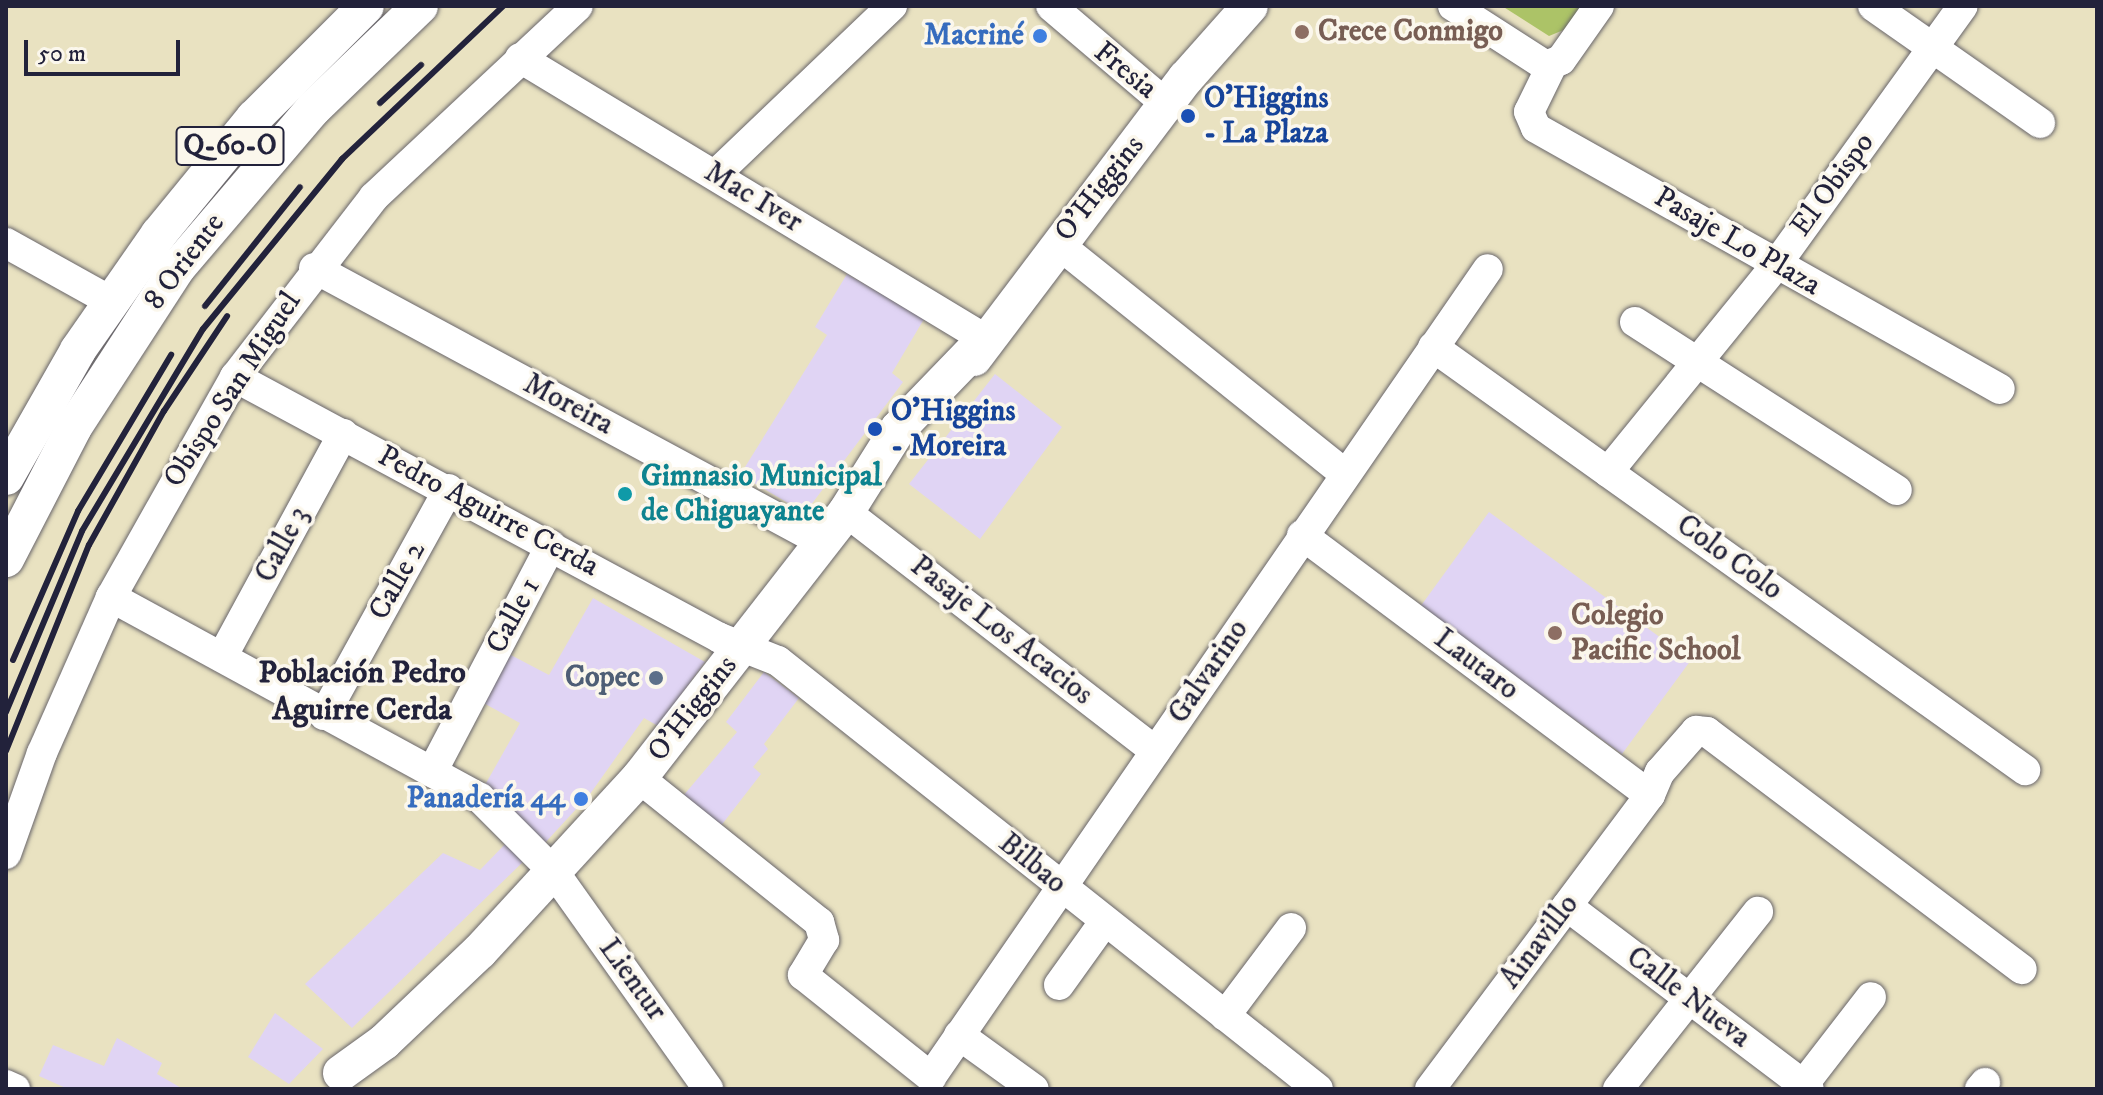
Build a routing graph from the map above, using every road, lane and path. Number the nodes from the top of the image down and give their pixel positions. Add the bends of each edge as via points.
1 (366, 6) edge
2 (420, 6) edge
3 (578, 6) edge
4 (892, 6) edge
5 (1051, 6) edge
6 (1227, 6) edge
7 (1250, 6) edge
8 (1453, 6) edge
9 (1599, 6) edge
10 (1873, 6) edge
11 (1963, 6) edge
12 (1932, 48) junction
13 (520, 58) junction
14 (1552, 65) junction
15 (1176, 91) junction
16 (2040, 123) dead end
17 (715, 175) junction
18 (6, 243) edge
19 (1058, 244) junction
20 (1776, 265) junction
21 (314, 268) junction
22 (1488, 269) dead end
23 (158, 295) junction
24 (110, 301) junction
25 (1635, 322) dead end
26 (985, 339) junction
27 (1433, 347) junction
28 (1698, 363) junction
29 (235, 377) junction
30 (2000, 389) dead end
31 (343, 434) junction
32 (1608, 472) junction
33 (1345, 474) junction
34 (6, 477) edge
35 (449, 489) junction
36 (1897, 490) dead end
37 (846, 512) junction
38 (1302, 535) junction
39 (822, 542) junction
40 (551, 545) junction
41 (6, 559) edge
42 (111, 597) junction
43 (742, 645) junction
44 (222, 657) junction
45 (324, 715) junction
46 (1155, 751) junction
47 (2025, 770) dead end
48 (432, 772) junction
49 (639, 778) junction
50 (1650, 795) junction
51 (6, 854) edge
52 (542, 884) junction
53 (1061, 887) junction
54 (1567, 906) junction
55 (1758, 912) dead end
56 (1105, 921) junction
57 (1291, 928) dead end
58 (2022, 969) dead end
59 (1059, 985) dead end
60 (1871, 997) dead end
61 (1691, 1000) junction
62 (1225, 1016) junction
63 (959, 1035) junction
64 (334, 1081) edge
65 (6, 1085) edge
66 (1804, 1088) edge
67 (15, 1089) edge
68 (708, 1089) edge
69 (1034, 1089) edge
70 (1318, 1089) edge
71 (1430, 1089) edge
72 (1618, 1089) edge

1 - 24 main road, 8 Oriente / Q-60-O via 231,145
2 - 23 main road, 8 Oriente / Q-60-O via 285,140
3 - 13 street, Obispo San Miguel
4 - 17 street
5 - 15 street, Fresia
6 - 15 main road, O'Higgins
7 - 15 main road, O'Higgins
8 - 14 street via 1536,62
9 - 14 street, Pasaje Lo Plaza
10 - 12 street
11 - 12 street, El Obispo
12 - 16 street
12 - 20 street, El Obispo
13 - 17 street, Mac Iver
13 - 21 street, Obispo San Miguel via 402,168
14 - 20 street, Pasaje Lo Plaza via 1529,112 1536,128
15 - 19 main road, O'Higgins
17 - 26 street, Mac Iver
18 - 24 street
19 - 26 main road, O'Higgins
19 - 33 street
20 - 28 street, El Obispo
20 - 30 street, Pasaje Lo Plaza
21 - 29 street, Obispo San Miguel
21 - 39 street, Moreira
22 - 27 street, Galvarino
23 - 24 main road via 135,303
23 - 41 main road, 8 Oriente / Q-60-O via 74,427
24 - 34 main road, 8 Oriente / Q-60-O
25 - 28 street
26 - 37 main road, O'Higgins via 964,375 882,481
27 - 32 street, Colo Colo
27 - 33 street, Galvarino
28 - 32 street, El Obispo
28 - 36 street
29 - 31 street, Pedro Aguirre Cerda
29 - 42 street, Obispo San Miguel
31 - 35 street, Pedro Aguirre Cerda
31 - 44 street, Calle 3
32 - 47 street, Colo Colo
33 - 38 street, Galvarino
35 - 40 street, Pedro Aguirre Cerda
35 - 45 street, Calle 2
37 - 39 main road, O'Higgins
37 - 46 street, Pasaje Los Acacios
38 - 46 street, Galvarino
38 - 50 street, Lautaro
39 - 43 main road, O'Higgins
40 - 43 street, Pedro Aguirre Cerda via 720,638
40 - 48 street, Calle 1
42 - 44 street, Lientur
42 - 51 street, Obispo San Miguel via 42,753
43 - 49 main road, O'Higgins
43 - 53 street, Bilbao via 778,661
44 - 45 street, Lientur
45 - 48 street, Lientur
46 - 53 street, Galvarino
48 - 52 street, Lientur via 480,798
49 - 52 main road, O'Higgins
49 - 63 street, Galvarino via 819,922 824,940 803,975 931,1077
50 - 54 street, Ainavillo
50 - 58 street, Ainavillo via 1688,735 1707,732
52 - 64 main road, O'Higgins via 420,983 366,1038
52 - 68 street, Lientur
53 - 56 street, Bilbao
53 - 63 street, Galvarino
54 - 61 street, Calle Nueva
54 - 71 street, Ainavillo
55 - 61 street
56 - 59 street
56 - 62 street, Bilbao
57 - 62 street
60 - 66 street
61 - 66 street, Calle Nueva
61 - 72 street
62 - 70 street, Bilbao
63 - 69 street
65 - 67 street

